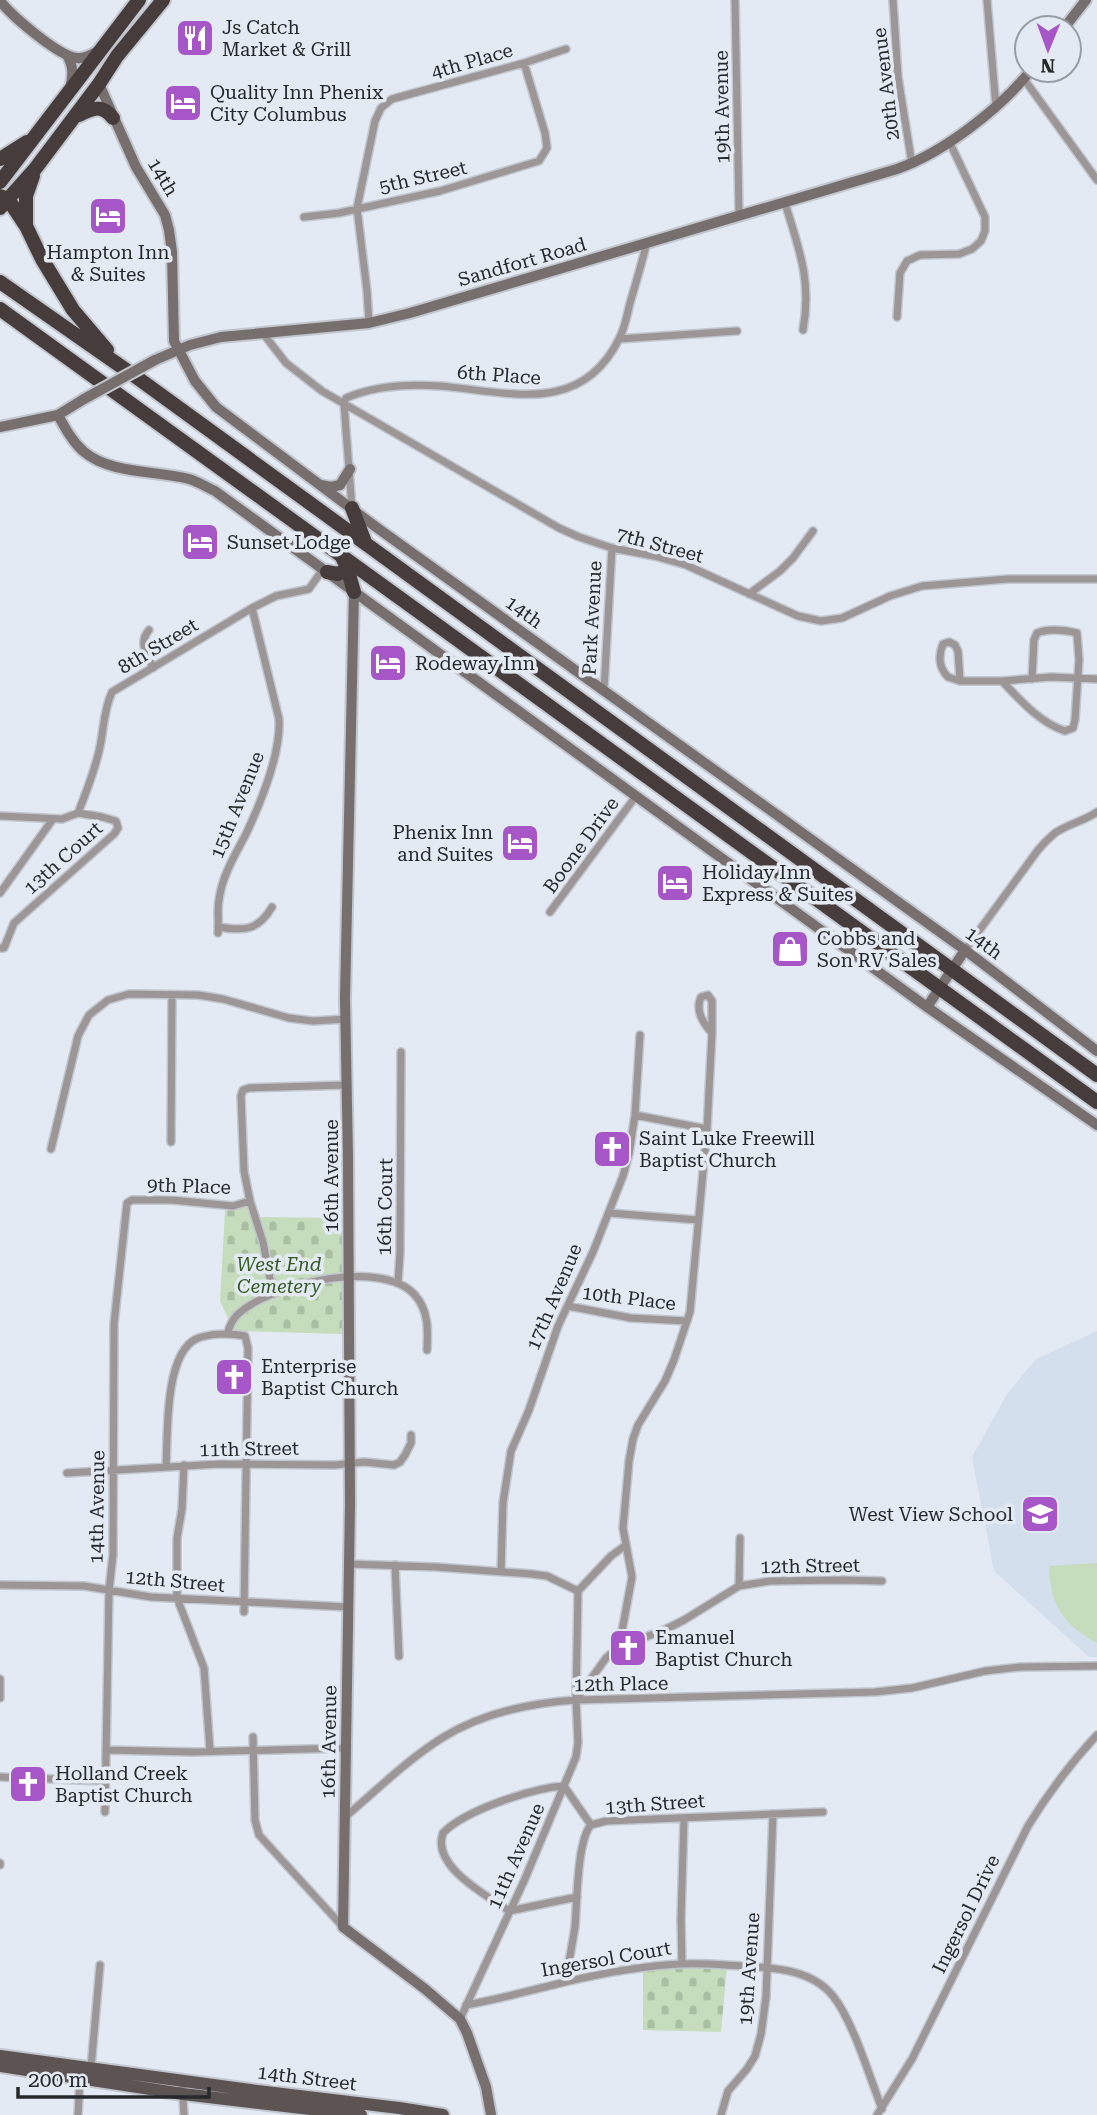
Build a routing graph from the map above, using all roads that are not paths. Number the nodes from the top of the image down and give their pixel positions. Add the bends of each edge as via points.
1 (139, 0) edge
2 (163, 0) edge
3 (735, 0) edge
4 (893, 0) edge
5 (987, 0) edge
6 (1086, 0) edge
7 (0, 1) edge
8 (1075, 14) edge
9 (103, 48) junction
10 (566, 49) dead end
11 (67, 55) junction
12 (524, 63) junction
13 (99, 84) junction
14 (1019, 84) edge
15 (1035, 84) edge
16 (69, 94) junction
17 (996, 108) junction
18 (74, 118) junction
19 (113, 118) junction
20 (37, 135) junction
21 (949, 141) junction
22 (0, 159) edge
23 (912, 164) junction
24 (35, 169) junction
25 (1097, 180) edge
26 (0, 182) edge
27 (3, 201) edge
28 (785, 203) junction
29 (357, 208) junction
30 (739, 214) junction
31 (304, 217) dead end
32 (26, 226) junction
33 (648, 242) junction
34 (0, 282) edge
35 (0, 309) edge
36 (897, 317) dead end
37 (369, 323) junction
38 (803, 330) dead end
39 (737, 331) dead end
40 (262, 332) junction
41 (619, 338) junction
42 (178, 350) junction
43 (139, 379) junction
44 (344, 404) junction
45 (58, 415) junction
46 (0, 427) edge
47 (350, 469) junction
48 (318, 484) junction
49 (352, 508) junction
50 (330, 517) junction
51 (813, 531) dead end
52 (367, 545) junction
53 (612, 548) junction
54 (343, 559) junction
55 (325, 571) junction
56 (1097, 579) edge
57 (377, 580) junction
58 (354, 592) junction
59 (749, 594) junction
60 (252, 608) junction
61 (383, 613) junction
62 (354, 624) junction
63 (149, 631) dead end
64 (153, 668) junction
65 (1078, 678) junction
66 (1032, 679) junction
67 (1097, 679) edge
68 (960, 681) junction
69 (1002, 681) junction
70 (604, 690) junction
71 (636, 796) junction
72 (1097, 812) edge
73 (78, 813) junction
74 (0, 816) edge
75 (53, 819) junction
76 (0, 892) edge
77 (272, 907) dead end
78 (550, 912) dead end
79 (2, 948) edge
80 (965, 950) junction
81 (951, 970) junction
82 (940, 987) junction
83 (172, 995) junction
84 (928, 1007) junction
85 (346, 1019) junction
86 (712, 1033) dead end
87 (640, 1035) dead end
88 (1097, 1051) edge
89 (401, 1052) dead end
90 (1097, 1075) edge
91 (347, 1085) junction
92 (1097, 1102) edge
93 (635, 1115) junction
94 (1097, 1125) edge
95 (707, 1129) junction
96 (171, 1142) dead end
97 (51, 1149) dead end
98 (250, 1201) junction
99 (127, 1203) joint
100 (609, 1213) junction
101 (698, 1220) junction
102 (349, 1278) junction
103 (398, 1282) junction
104 (273, 1294) junction
105 (568, 1306) junction
106 (687, 1321) junction
107 (227, 1334) junction
108 (427, 1350) dead end
109 (411, 1435) dead end
110 (349, 1463) junction
111 (184, 1465) junction
112 (245, 1465) junction
113 (166, 1466) junction
114 (113, 1471) junction
115 (67, 1473) dead end
116 (740, 1538) dead end
117 (626, 1545) junction
118 (349, 1564) junction
119 (395, 1565) junction
120 (501, 1572) junction
121 (883, 1581) dead end
122 (0, 1585) edge
123 (739, 1586) junction
124 (109, 1590) junction
125 (578, 1591) junction
126 (177, 1598) junction
127 (244, 1603) junction
128 (347, 1607) junction
129 (244, 1612) dead end
130 (619, 1647) junction
131 (399, 1656) dead end
132 (1097, 1666) edge
133 (0, 1679) edge
134 (0, 1698) edge
135 (576, 1700) junction
136 (1097, 1735) edge
137 (253, 1737) dead end
138 (346, 1748) junction
139 (107, 1750) junction
140 (210, 1751) junction
141 (253, 1751) junction
142 (0, 1777) edge
143 (106, 1781) junction
144 (564, 1786) junction
145 (105, 1812) dead end
146 (823, 1812) dead end
147 (773, 1814) junction
148 (345, 1817) junction
149 (684, 1819) junction
150 (591, 1825) junction
151 (577, 1897) junction
152 (509, 1911) junction
153 (342, 1927) junction
154 (682, 1964) junction
155 (100, 1965) dead end
156 (766, 1967) junction
157 (565, 1982) junction
158 (466, 2005) junction
159 (460, 2019) junction
160 (0, 2056) edge
161 (0, 2066) edge
162 (91, 2068) junction
163 (80, 2077) junction
164 (183, 2087) junction
165 (285, 2105) edge
166 (365, 2112) edge
167 (879, 2112) edge
168 (78, 2115) edge
169 (184, 2115) edge
170 (443, 2115) edge
171 (491, 2115) edge
172 (721, 2115) edge

1 - 9 highway
2 - 13 highway
3 - 30 street, 19th Avenue
4 - 23 street, 20th Avenue via 898,77
5 - 17 street
6 - 8 street
7 - 11 street via 9,13
9 - 11 street via 80,58
9 - 13 highway
9 - 16 highway
10 - 12 street, 4th Place
11 - 16 street via 73,71
12 - 29 street, 4th Place via 387,103 375,121
12 - 29 street, 5th Street via 545,133 547,148 540,161 440,191
13 - 18 highway
13 - 19 street, 14th
14 - 17 street, Sandfort Road
15 - 25 street
16 - 20 highway
17 - 21 street, Sandfort Road
18 - 19 highway via 95,108
18 - 24 highway
19 - 42 street, 14th via 167,223
20 - 22 highway
20 - 26 highway
21 - 23 street, Sandfort Road
21 - 36 street via 985,217 985,231 981,242 959,254 920,255 907,261 900,273
23 - 28 street, Sandfort Road
24 - 27 highway
24 - 32 highway via 26,196
27 - 32 highway
28 - 30 street, Sandfort Road
28 - 38 street via 804,274
29 - 31 street, 5th Street
29 - 37 street
30 - 33 street, Sandfort Road
32 - 43 highway via 72,310 100,344
33 - 37 street, Sandfort Road
33 - 41 street, 6th Place
34 - 43 highway
35 - 54 highway
37 - 40 street, Sandfort Road
39 - 41 street
40 - 42 street, Sandfort Road via 205,340
40 - 44 street, 7th Street via 297,373
41 - 44 street, 6th Place via 596,372 558,392 513,394 402,386 362,391 346,398
42 - 45 street, Sandfort Road, bridge
42 - 48 street, 14th via 216,407
43 - 50 highway
44 - 47 street
44 - 53 street, 7th Street via 549,523
45 - 46 street, Sandfort Road
45 - 55 street via 76,443 93,458 202,484
47 - 48 street via 337,486
47 - 49 street
48 - 49 street, 14th
49 - 50 highway via 344,519
49 - 52 highway
49 - 70 street, 14th
50 - 52 highway
51 - 59 street via 780,571
52 - 81 highway
53 - 59 street, 7th Street via 686,565
53 - 70 street, Park Avenue
54 - 55 highway via 345,570
54 - 57 highway
54 - 58 highway
55 - 58 street
55 - 60 street, 8th Street via 309,589 276,596
56 - 59 street, 7th Street via 929,585 829,621 798,616
57 - 58 highway via 362,578
57 - 82 highway
58 - 61 street
58 - 62 street, 16th Avenue
60 - 64 street, 8th Street
60 - 77 street, 15th Avenue via 280,734 258,806 229,865 219,899 218,930 252,927 264,920
61 - 62 street via 366,611
61 - 71 street
62 - 85 street, 16th Avenue
63 - 64 street via 143,646
64 - 73 street, 8th Street via 112,692 105,705 100,750
65 - 66 street
65 - 66 street via 1077,633 1044,630 1034,640
65 - 67 street
65 - 69 street via 1075,720 1073,728 1065,731 1027,707
66 - 69 street
68 - 68 street via 958,651 949,642 943,644 940,666 948,677
68 - 69 street
70 - 80 street, 14th
71 - 78 street, Boone Drive
71 - 84 street
72 - 80 street via 1044,844
73 - 75 street
73 - 79 street, 13th Court via 116,821 118,828 14,923
74 - 75 street
75 - 76 street
80 - 81 street
80 - 88 street, 14th
81 - 82 street
81 - 90 highway
82 - 84 street
82 - 92 highway
83 - 85 street via 223,999 289,1018
83 - 96 street
83 - 97 street via 129,994 108,1000 89,1016 78,1037
84 - 94 street
85 - 91 street, 16th Avenue
86 - 95 street
87 - 93 street, 17th Avenue
89 - 103 street, 16th Court
91 - 98 street via 243,1090 244,1171
91 - 102 street, 16th Avenue
93 - 95 street
93 - 100 street, 17th Avenue via 629,1154
95 - 101 street
98 - 99 street, 9th Place via 233,1206 172,1200
98 - 104 street
99 - 114 street, 14th Avenue via 115,1309
100 - 101 street
100 - 105 street, 17th Avenue
101 - 106 street
102 - 103 street
102 - 104 street via 319,1279
102 - 110 street, 16th Avenue
103 - 108 street, 16th Court via 422,1305
104 - 107 street via 236,1315
105 - 106 street, 10th Place via 631,1318
105 - 120 street, 17th Avenue via 511,1451 504,1488
106 - 117 street via 670,1370 633,1439 625,1506
107 - 112 street via 247,1340
107 - 113 street via 194,1340 172,1377
109 - 110 street, 11th Street via 405,1455 394,1465
110 - 112 street, 11th Street
110 - 118 street, 16th Avenue
111 - 112 street, 11th Street
111 - 113 street, 11th Street
111 - 126 street
112 - 127 street
113 - 114 street, 11th Street
114 - 115 street, 11th Street
114 - 124 street, 14th Avenue
116 - 123 street
117 - 125 street
117 - 130 street via 632,1577
118 - 119 street
118 - 128 street, 16th Avenue
119 - 120 street
119 - 131 street
120 - 125 street via 547,1576
121 - 123 street, 12th Street via 770,1581
122 - 124 street, 12th Street
123 - 130 street via 684,1620
124 - 126 street, 12th Street
124 - 139 street, 14th Avenue
125 - 135 street
126 - 127 street, 12th Street
126 - 140 street via 204,1668
127 - 128 street, 12th Street
127 - 129 street
128 - 138 street, 16th Avenue
130 - 135 street
132 - 135 street, 12th Place via 985,1671 875,1692
133 - 134 street
135 - 144 street, 11th Avenue via 577,1750
135 - 148 street, 12th Place via 512,1709 443,1737
136 - 167 street, Ingersol Drive via 1069,1765 1028,1826 912,2059
137 - 141 street
138 - 141 street
138 - 148 street, 16th Avenue
139 - 140 street
139 - 143 street, 14th Avenue
140 - 141 street
141 - 153 street via 259,1835
142 - 143 street
143 - 145 street, 14th Avenue
144 - 150 street, 13th Street
144 - 152 street, 11th Avenue
144 - 152 street via 488,1807 443,1833 443,1853 450,1866
146 - 147 street, 13th Street
147 - 149 street, 13th Street
147 - 156 street, 19th Avenue
148 - 153 street, 16th Avenue
149 - 150 street, 13th Street
149 - 154 street
150 - 151 street via 584,1838
151 - 152 street
151 - 157 street
152 - 158 street, 11th Avenue
153 - 159 street
154 - 156 street, Ingersol Court
154 - 157 street, Ingersol Court
155 - 162 street
156 - 167 street, Ingersol Court via 816,1981 833,1996 845,2015
156 - 172 street, 19th Avenue via 755,2056 728,2091
157 - 158 street, Ingersol Court
158 - 159 street, 11th Avenue
159 - 171 street via 485,2084
160 - 162 main road, 14th Street
161 - 163 main road, 14th Street
162 - 163 street
162 - 164 main road, 14th Street
163 - 164 main road, 14th Street
163 - 168 street
164 - 165 main road, 14th Street
164 - 169 street
165 - 166 main road, 14th Street
166 - 170 main road, 14th Street

